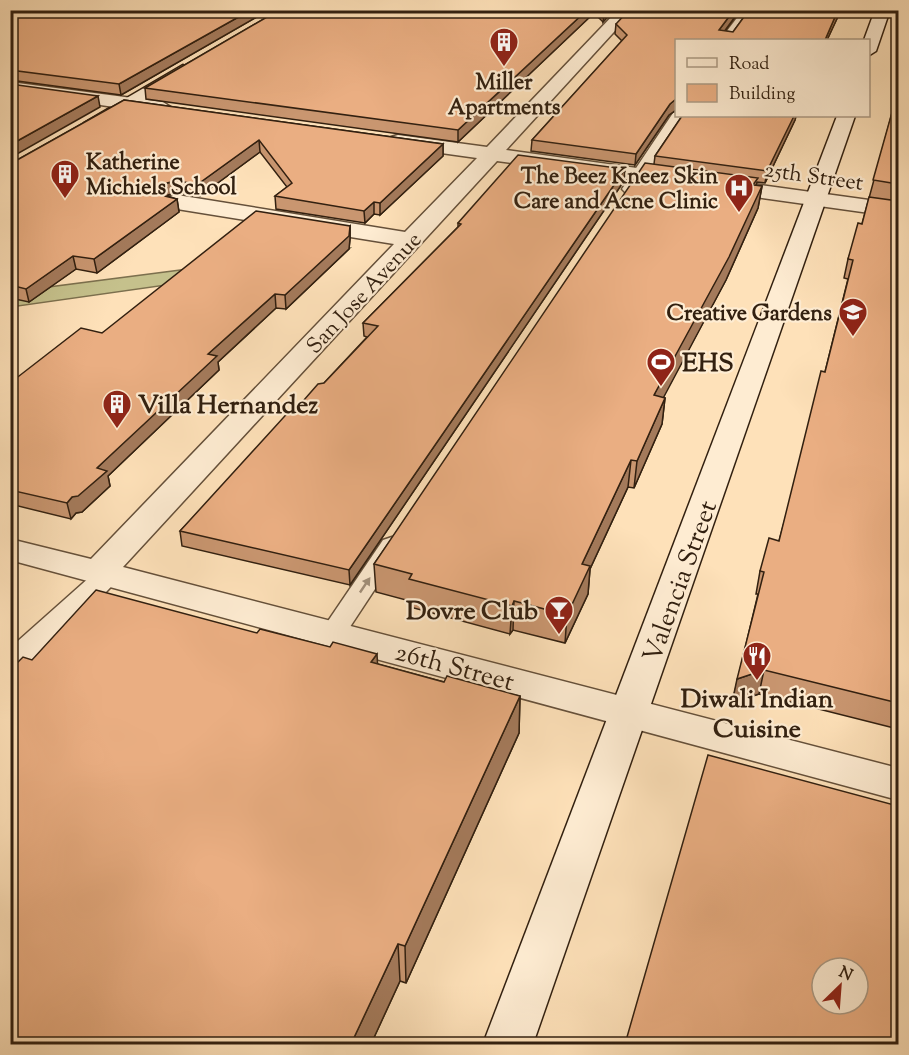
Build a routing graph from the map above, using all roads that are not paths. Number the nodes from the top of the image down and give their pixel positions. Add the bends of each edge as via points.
1 (627, 10) edge
2 (749, 10) edge
3 (883, 10) edge
4 (727, 39) edge
5 (870, 46) edge
6 (10, 87) edge
7 (101, 99) junction
8 (127, 103) junction
9 (180, 111) edge
10 (677, 117) edge
11 (846, 117) edge
12 (376, 138) edge
13 (493, 154) junction
14 (640, 175) junction
15 (817, 199) junction
16 (177, 202) edge
17 (619, 206) edge
18 (898, 211) edge
19 (412, 240) junction
20 (400, 532) edge
21 (10, 549) edge
22 (104, 573) junction
23 (333, 633) junction
24 (10, 662) edge
25 (629, 712) junction
26 (898, 784) edge
27 (508, 1044) edge

1 - 13 street, San Jose Avenue
2 - 4 lane
3 - 5 street
6 - 7 street
7 - 8 street
7 - 8 street via 79,121
7 - 8 street via 191,57
8 - 9 street
10 - 14 lane
11 - 15 street, Valencia Street
12 - 13 street, 25th Street
13 - 14 street, 25th Street
13 - 19 street, San Jose Avenue
14 - 15 street, 25th Street
14 - 17 lane
15 - 18 street, 25th Street
15 - 25 street, Valencia Street
16 - 19 street
19 - 22 street, San Jose Avenue
23 -> 20 lane
21 - 22 street, 26th Street
22 - 23 street, 26th Street
22 - 24 lane via 34,645
23 - 25 street, 26th Street
25 - 26 street, 26th Street
25 - 27 street, Valencia Street

